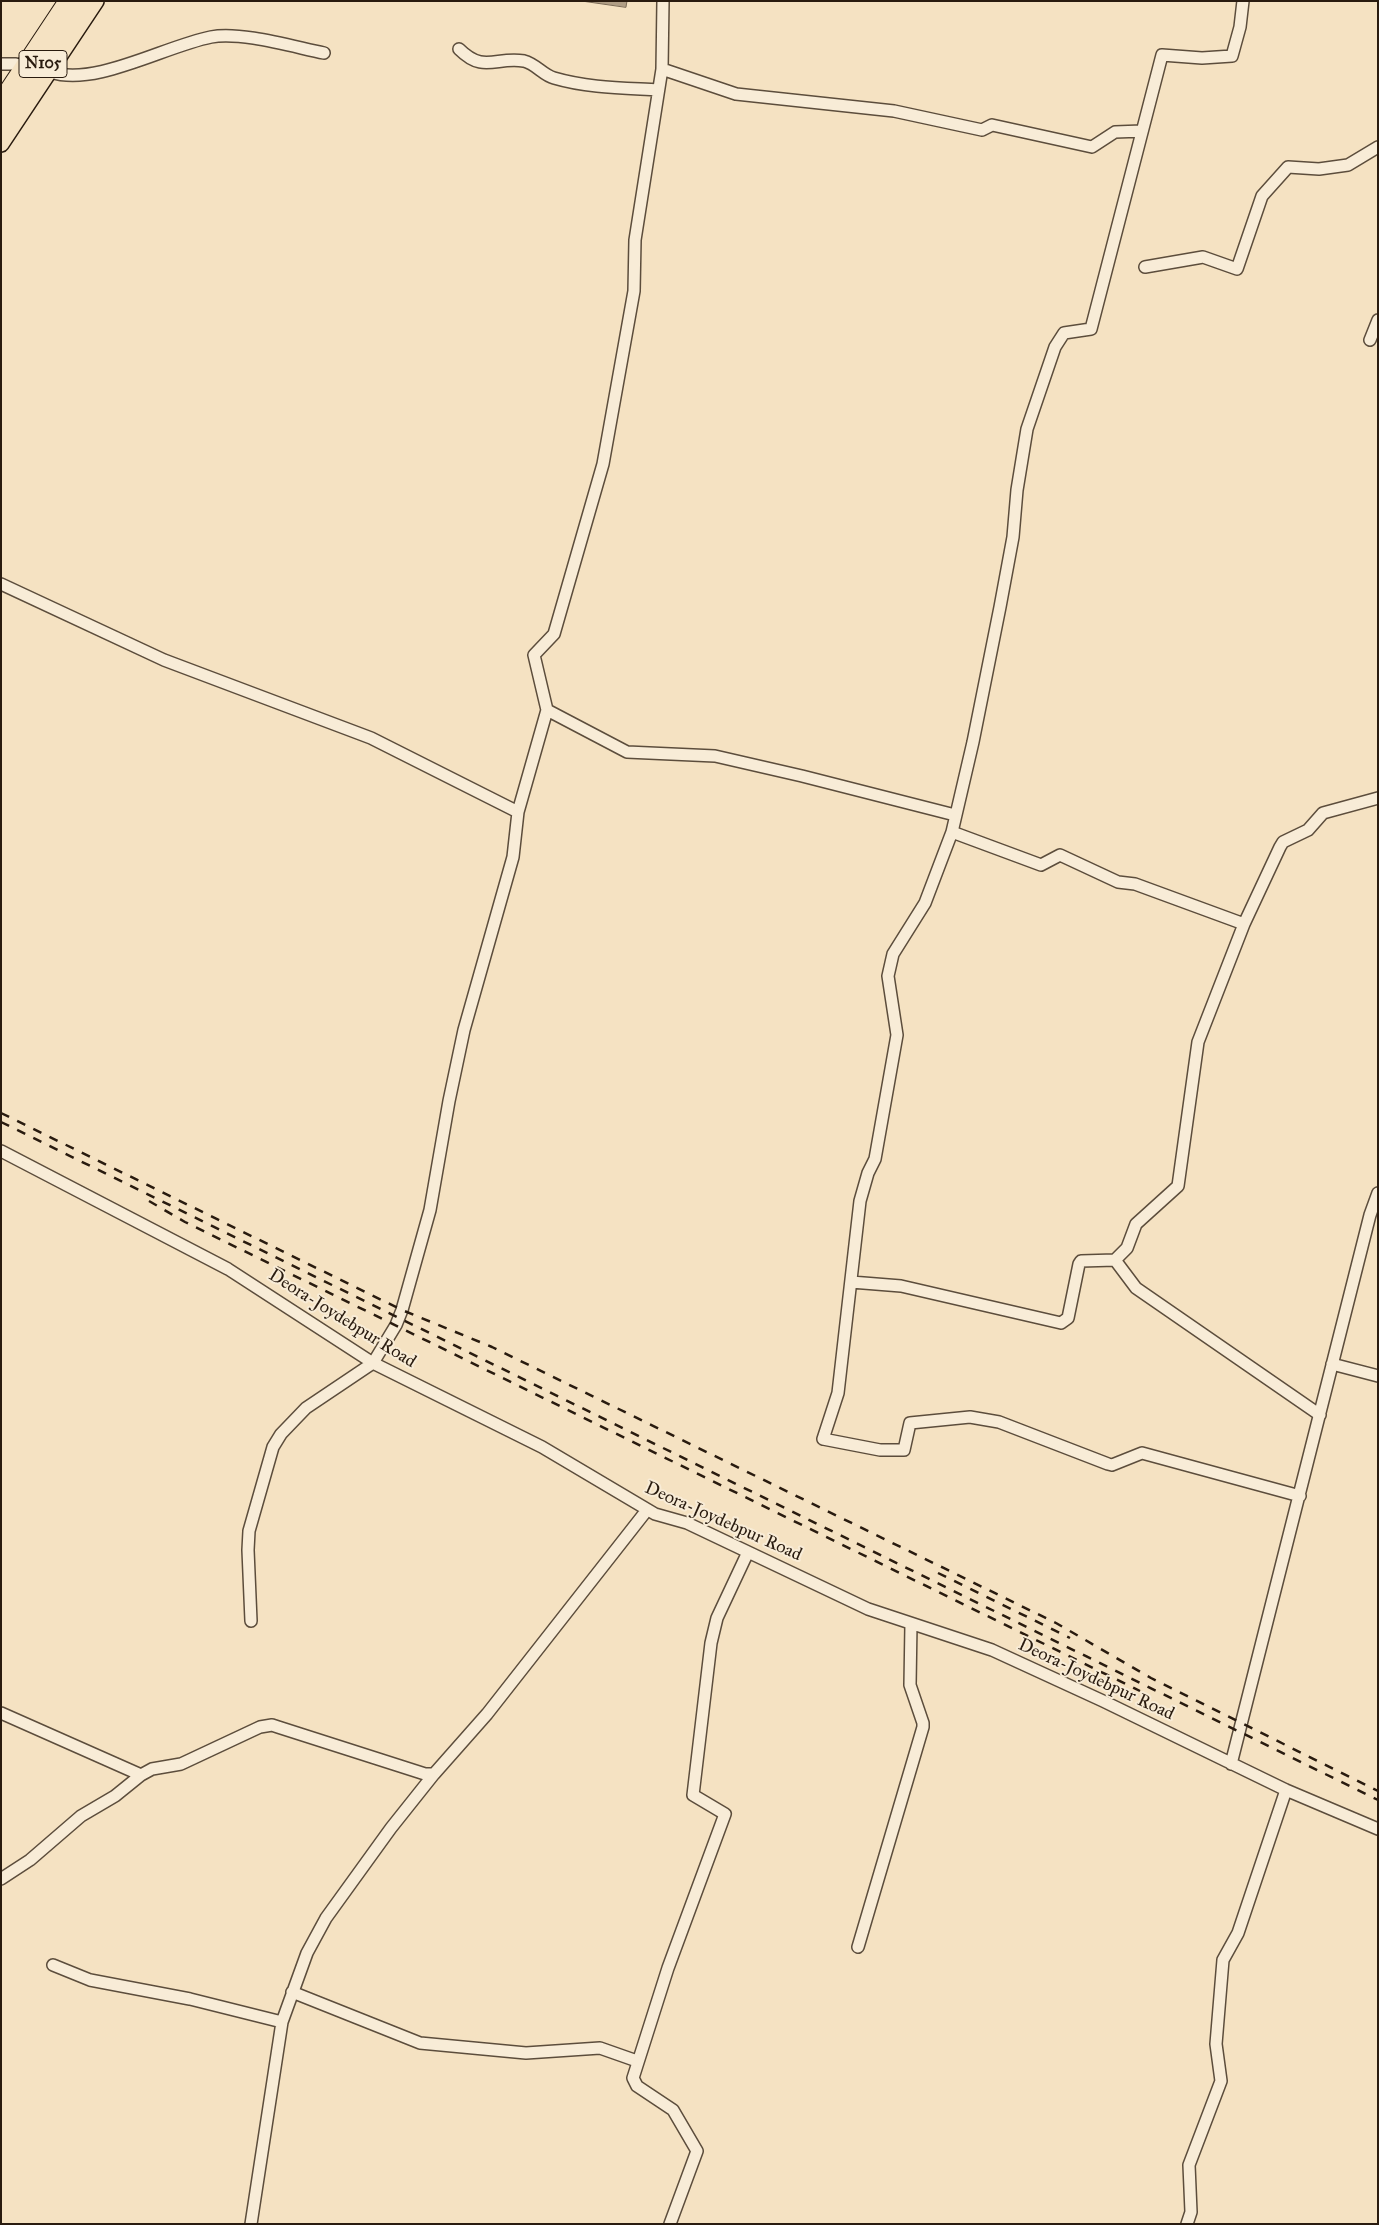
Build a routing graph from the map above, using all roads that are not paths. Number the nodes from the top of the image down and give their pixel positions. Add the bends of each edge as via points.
1 (58, 1) edge
2 (68, 1) edge
3 (84, 1) edge
4 (96, 1) edge
5 (663, 1) edge
6 (1244, 1) edge
7 (459, 49) dead end
8 (324, 54) dead end
9 (9, 64) edge
10 (662, 69) junction
11 (51, 72) junction
12 (1, 87) edge
13 (658, 90) junction
14 (1, 102) edge
15 (1, 127) edge
16 (1142, 131) junction
17 (1, 144) edge
18 (1378, 147) edge
19 (1145, 267) dead end
20 (1378, 320) edge
21 (1370, 340) dead end
22 (1, 584) edge
23 (547, 710) junction
24 (1378, 798) edge
25 (518, 812) junction
26 (955, 815) junction
27 (952, 832) junction
28 (1244, 924) junction
29 (1, 1151) edge
30 (1378, 1193) edge
31 (1374, 1216) edge
32 (1115, 1260) junction
33 (852, 1282) junction
34 (374, 1363) junction
35 (1332, 1364) junction
36 (1378, 1376) edge
37 (1320, 1415) junction
38 (1300, 1496) junction
39 (647, 1510) junction
40 (748, 1552) junction
41 (251, 1621) dead end
42 (911, 1624) junction
43 (1, 1713) edge
44 (1231, 1764) junction
45 (434, 1774) junction
46 (141, 1775) junction
47 (1286, 1790) junction
48 (1378, 1830) edge
49 (1, 1879) edge
50 (858, 1947) dead end
51 (53, 1965) dead end
52 (292, 1992) junction
53 (282, 2022) junction
54 (637, 2061) junction
55 (251, 2224) edge
56 (670, 2224) edge
57 (1186, 2224) edge

1 - 9 main road
2 - 14 highway, N105
3 - 15 highway, N105
4 - 11 main road
5 - 10 street
6 - 16 street via 1232,56 1162,55
7 - 13 street via 468,58 487,64 513,60 526,62 553,78 599,87
8 - 11 street via 252,38 213,36 91,74 63,76
9 - 12 main road
10 - 13 street
10 - 16 street via 736,94 894,111 982,130 992,125 1092,147 1115,132
11 - 17 main road
13 - 23 street via 635,240 634,291 603,464 554,634 534,654
16 - 26 street via 1091,329 1064,333 1055,347 1027,429 1000,607
18 - 19 street via 1348,165 1319,169 1288,167 1262,196 1237,269 1203,257
20 - 21 street
22 - 25 street via 164,660 371,738
23 - 25 street
23 - 26 street via 627,752 715,756
24 - 28 street via 1323,813 1308,830 1283,842
25 - 34 street via 513,857 464,1030 430,1210 402,1310
26 - 27 street
27 - 28 street via 1041,865 1060,854 1118,882 1135,884
27 - 33 street via 925,903 893,954 888,976 897,1035 875,1160 860,1201
28 - 32 street via 1198,1042 1178,1186 1136,1224 1127,1248
29 - 34 street, Deora-Joydebpur Road via 228,1269
30 - 31 street
31 - 35 street
32 - 33 street via 1079,1264 1068,1318 1061,1323 902,1286
32 - 37 street via 1136,1288
33 - 38 street via 838,1393 823,1439 880,1450 904,1450 910,1424 976,1418 999,1422 1112,1465 1142,1453
34 - 39 street, Deora-Joydebpur Road via 542,1447
34 - 41 street via 306,1408 273,1447 249,1531
35 - 36 street
35 - 37 street
37 - 38 street
38 - 44 street
39 - 40 street, Deora-Joydebpur Road via 687,1523
39 - 45 street via 487,1714
40 - 42 street, Deora-Joydebpur Road via 868,1609
40 - 54 street via 717,1618 711,1643 693,1795 725,1814
42 - 44 street, Deora-Joydebpur Road via 992,1650
42 - 50 street via 910,1685 923,1727
43 - 46 street
44 - 47 street, Deora-Joydebpur Road
45 - 46 street via 425,1774 272,1725 244,1733 181,1764 152,1769
45 - 52 street via 326,1918 307,1952
46 - 49 street via 115,1796 81,1816 30,1860
47 - 48 street, Deora-Joydebpur Road
47 - 57 street via 1238,1933 1222,1960 1216,2044 1222,2081 1190,2160 1191,2212
51 - 53 street via 90,1980 190,1999
52 - 53 street
52 - 54 street via 420,2043 526,2054 600,2048
53 - 55 street
54 - 56 street via 634,2082 673,2110 697,2151

